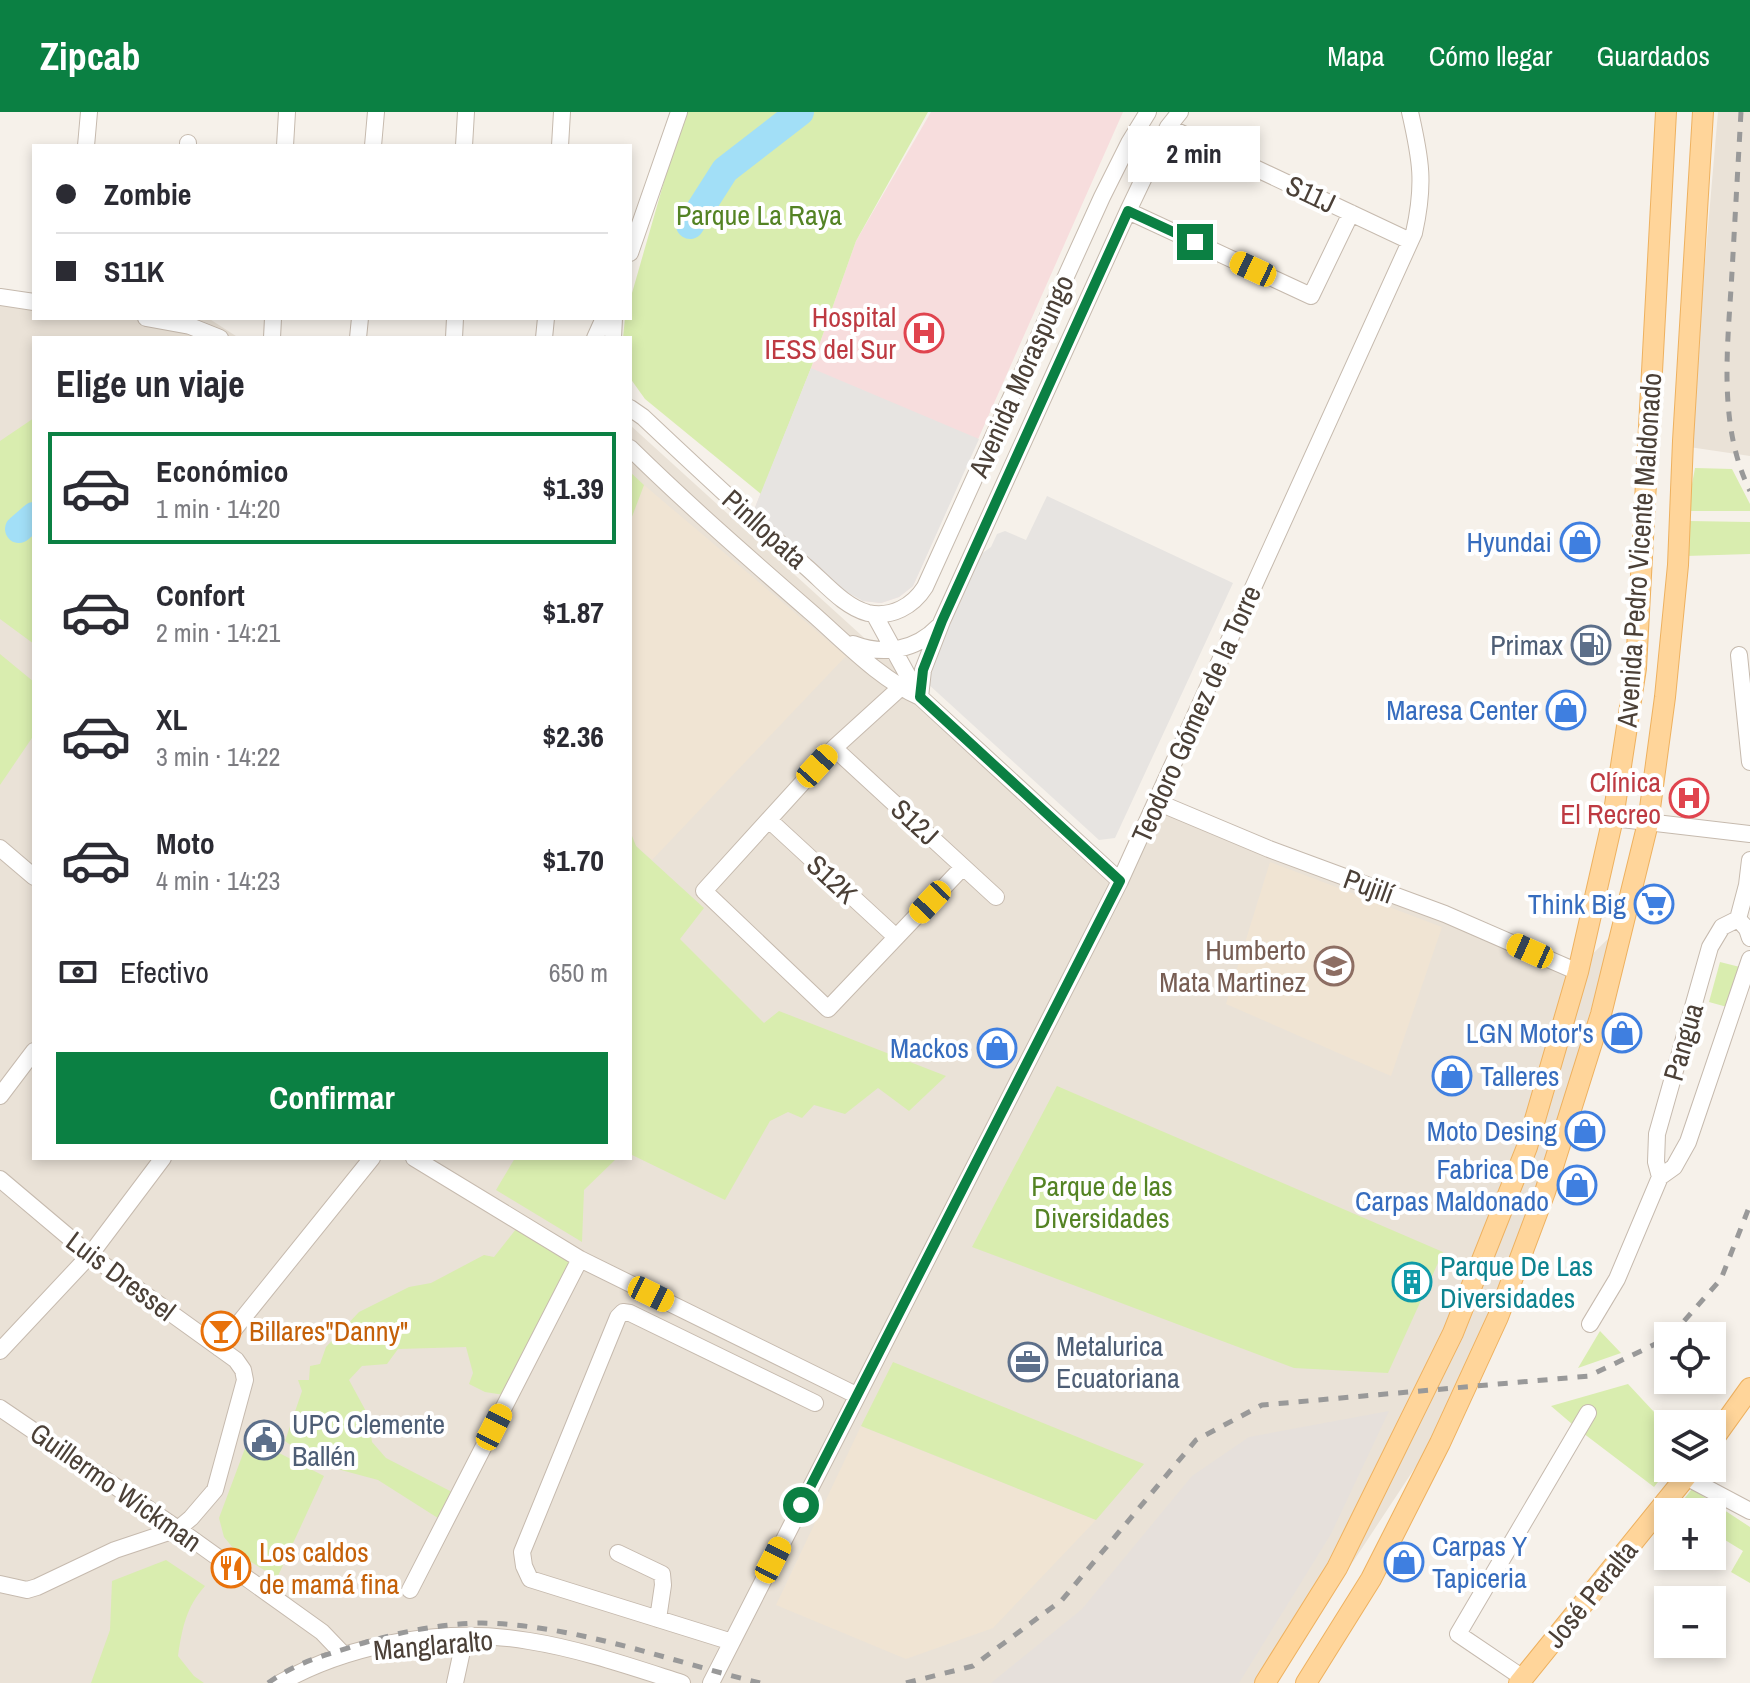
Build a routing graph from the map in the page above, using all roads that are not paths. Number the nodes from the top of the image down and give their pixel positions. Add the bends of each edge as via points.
1 (89, 112) edge
2 (287, 112) edge
3 (376, 112) edge
4 (466, 112) edge
5 (562, 112) edge
6 (679, 112) edge
7 (1148, 112) edge
8 (1180, 112) edge
9 (1410, 112) edge
10 (1666, 112) edge
11 (1703, 112) edge
12 (1168, 127) junction
13 (86, 144) edge
14 (285, 144) edge
15 (373, 144) edge
16 (464, 144) edge
17 (560, 144) edge
18 (1128, 211) junction
19 (1351, 213) junction
20 (1410, 241) junction
21 (632, 247) edge
22 (0, 297) edge
23 (32, 302) edge
24 (177, 320) edge
25 (215, 336) edge
26 (636, 412) edge
27 (632, 450) edge
28 (874, 614) junction
29 (942, 621) junction
30 (838, 636) junction
31 (894, 650) junction
32 (1739, 655) dead end
33 (900, 688) junction
34 (920, 697) junction
35 (834, 748) junction
36 (1750, 762) edge
37 (1157, 802) junction
38 (1613, 818) junction
39 (769, 820) junction
40 (1648, 823) junction
41 (1750, 834) edge
42 (0, 848) edge
43 (1750, 860) edge
44 (963, 867) junction
45 (32, 875) edge
46 (1120, 881) junction
47 (996, 897) dead end
48 (1738, 919) junction
49 (896, 937) junction
50 (1750, 938) edge
51 (1750, 959) edge
52 (1578, 972) junction
53 (32, 1054) edge
54 (0, 1096) edge
55 (161, 1160) edge
56 (370, 1160) edge
57 (417, 1160) edge
58 (1660, 1177) junction
59 (0, 1179) edge
60 (90, 1255) junction
61 (580, 1259) junction
62 (1590, 1324) dead end
63 (219, 1348) junction
64 (0, 1351) edge
65 (1750, 1388) edge
66 (856, 1395) junction
67 (815, 1403) dead end
68 (0, 1408) edge
69 (1588, 1413) dead end
70 (1726, 1421) edge
71 (1682, 1482) edge
72 (1703, 1482) edge
73 (1750, 1511) edge
74 (178, 1529) junction
75 (618, 1553) dead end
76 (0, 1584) edge
77 (410, 1590) dead end
78 (658, 1619) junction
79 (465, 1637) junction
80 (732, 1642) junction
81 (344, 1655) junction
82 (1521, 1680) edge
83 (280, 1683) edge
84 (455, 1683) edge
85 (682, 1683) edge
86 (711, 1683) edge
87 (1265, 1683) edge
88 (1306, 1683) edge

1 - 13 street
2 - 14 street
3 - 15 street
4 - 16 street
5 - 17 street
6 - 21 street
7 - 28 street, Avenida Moraspungo via 1102,197 925,587 914,602
8 - 12 street, Avenida Moraspungo
9 - 20 street, Teodoro Gómez de la Torre via 1422,188
10 - 38 main road, Avenida Pedro Vicente Maldonado via 1636,668
11 - 40 main road, Avenida Pedro Vicente Maldonado via 1678,565
12 - 18 street, Avenida Moraspungo
12 - 19 street, S11J
18 - 19 street via 1311,296
18 - 29 street, Avenida Moraspungo
19 - 20 street, S11J
20 - 37 street, Teodoro Gómez de la Torre
22 - 23 street
24 - 25 street
26 - 28 street, Pinllopata via 837,593
27 - 30 street, Pinllopata
28 - 31 street, Pinllopata
29 - 31 street, Avenida Moraspungo via 922,640
29 - 34 street, Avenida Moraspungo via 923,670
30 - 31 street, Pinllopata via 859,647
30 - 33 street, Pinllopata
31 - 34 street, Pinllopata
32 - 36 street
33 - 34 street, Pinllopata
33 - 35 street
34 - 46 street, Pinllopata
35 - 39 street
35 - 44 street, S12J
37 - 46 street, Teodoro Gómez de la Torre
37 - 52 street, Pujilí
38 - 40 street
38 - 52 main road, Avenida Pedro Vicente Maldonado
39 - 49 street, S12K
39 - 49 street via 704,891 828,1009
40 - 41 street
40 - 88 main road, Avenida Pedro Vicente Maldonado via 1601,1014 1545,1192 1498,1317 1371,1579
42 - 45 street
43 - 48 street
44 - 47 street, S12J
44 - 49 street
46 - 66 street, Teodoro Gómez de la Torre
48 - 50 street
48 - 58 street, Pangua via 1722,927 1710,947 1657,1134
51 - 58 street, Pangua via 1688,1142 1674,1167
52 - 87 main road, Avenida Pedro Vicente Maldonado via 1527,1147 1453,1333 1337,1568
53 - 54 street
55 - 60 street
56 - 63 street
57 - 61 street
58 - 62 street, Pangua via 1617,1279
59 - 60 street, Luis Dressel
60 - 63 street, Luis Dressel
60 - 64 street
61 - 66 street
61 - 77 street
63 - 74 street, Luis Dressel via 236,1360 245,1380 215,1490
65 - 70 main road
66 - 80 street, Teodoro Gómez de la Torre
67 - 78 street via 630,1313 618,1317 522,1552 530,1579
68 - 74 street, Guillermo Wickman
69 - 82 street via 1458,1634
71 - 82 main road, José Peralta
72 - 73 street
74 - 76 street via 115,1550 27,1590
74 - 81 street, Guillermo Wickman via 322,1632
75 - 78 street via 662,1574
78 - 80 street
79 - 81 street, Manglaralto
79 - 84 street
79 - 85 street, Manglaralto via 543,1644
80 - 86 street, Teodoro Gómez de la Torre
81 - 83 street, Manglaralto

